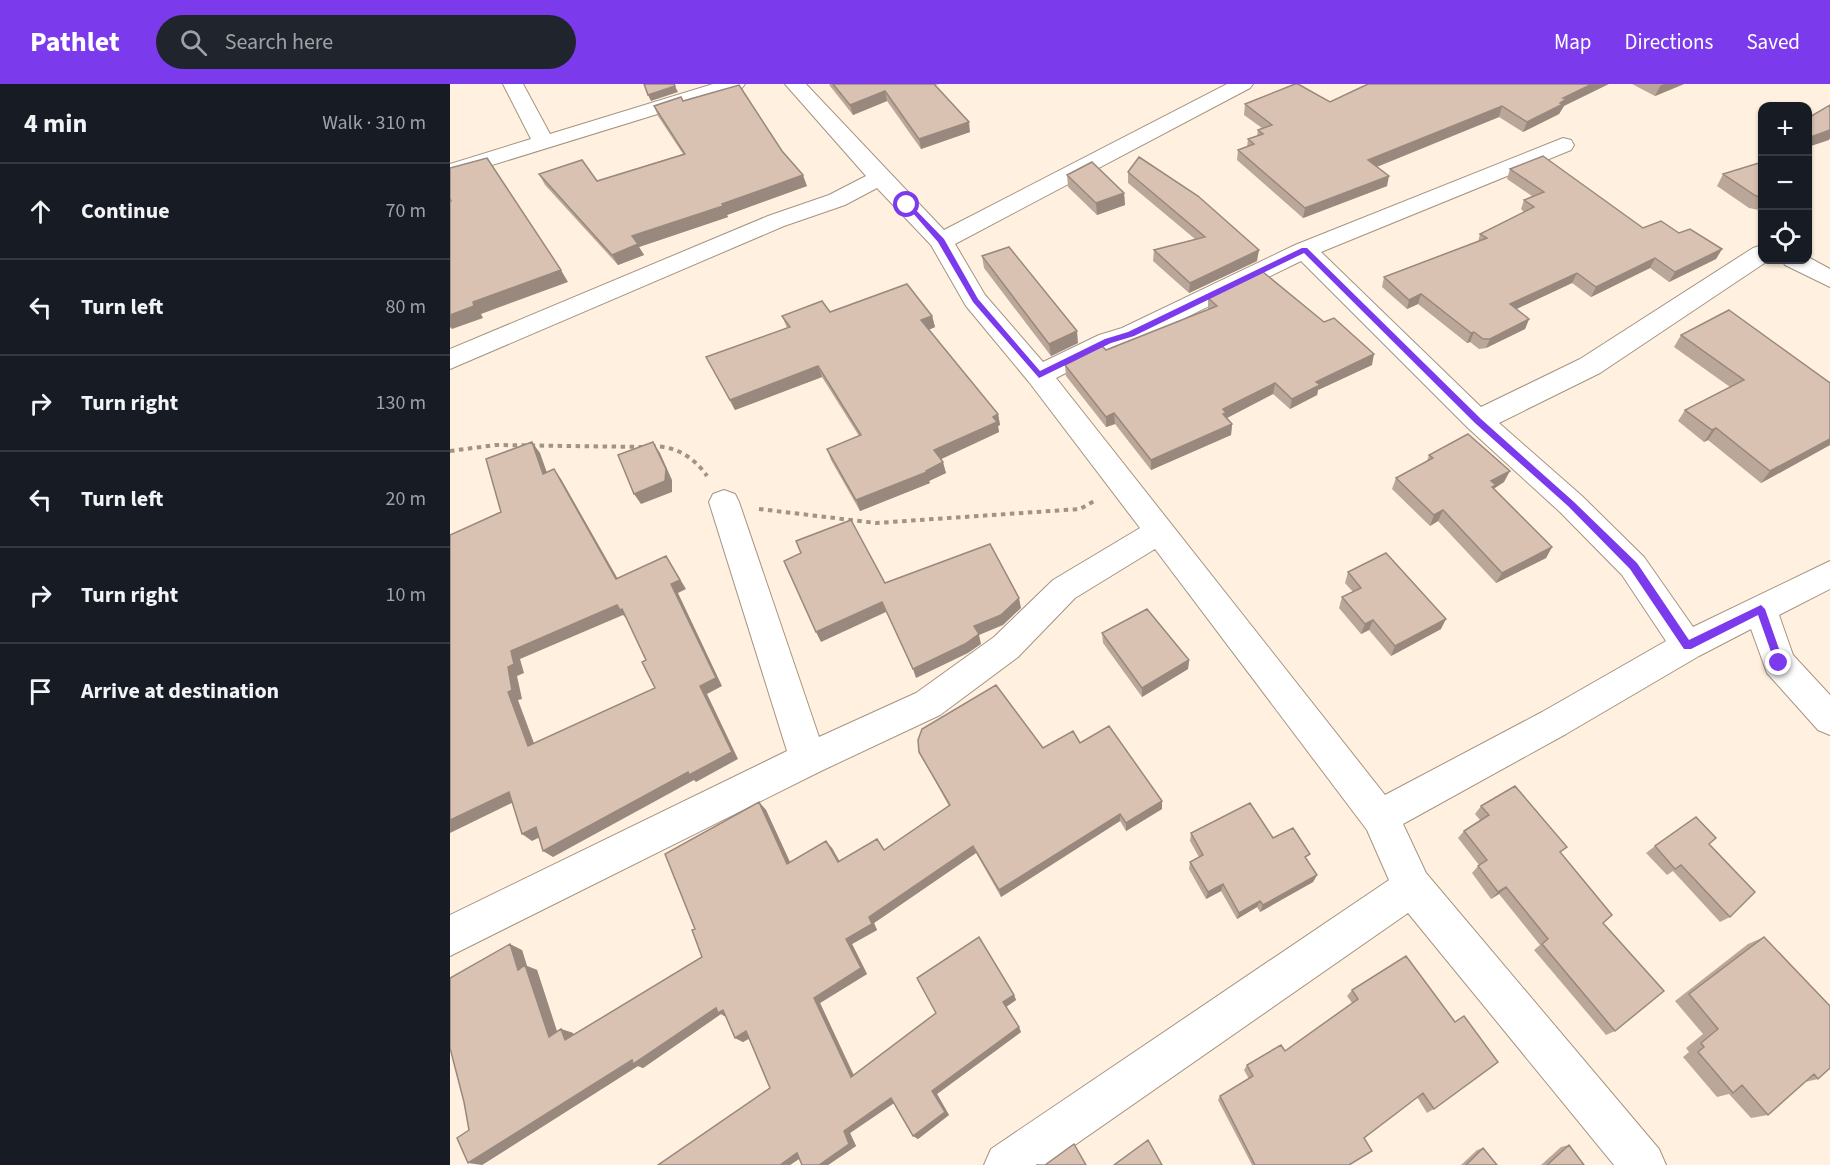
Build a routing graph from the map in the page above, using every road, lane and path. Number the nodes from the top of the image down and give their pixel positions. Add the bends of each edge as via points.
1 (513, 84) edge
2 (735, 84) edge
3 (795, 84) edge
4 (1243, 84) edge
5 (544, 144) junction
6 (1563, 145) dead end
7 (450, 171) edge
8 (892, 190) junction
9 (941, 241) junction
10 (1305, 250) junction
11 (1758, 256) edge
12 (1802, 264) edge
13 (1830, 279) edge
14 (450, 360) edge
15 (1039, 375) junction
16 (1478, 421) junction
17 (450, 451) edge
18 (1123, 485) junction
19 (724, 502) junction
20 (1160, 531) junction
21 (1830, 574) edge
22 (1761, 609) junction
23 (1687, 646) junction
24 (1830, 719) edge
25 (808, 759) junction
26 (1380, 817) junction
27 (1412, 887) junction
28 (450, 936) edge
29 (1007, 1165) edge
30 (1643, 1165) edge

1 - 5 street
2 - 5 street
3 - 8 street
4 - 9 street
5 - 7 street
6 - 10 street
8 - 9 street
8 - 14 street via 837,200 776,221
9 - 15 street via 975,300
10 - 15 street
10 - 16 street
11 - 16 street via 1590,366
12 - 13 street
15 - 18 street
16 - 23 street via 1633,566
17 - 19 path via 524,445 661,445 686,452 705,472
18 - 19 path via 1080,509 876,523
18 - 20 street
19 - 25 street
20 - 25 street via 1064,589 1006,647 928,704
20 - 26 street
21 - 22 street
22 - 23 street
22 - 24 street via 1779,663
23 - 26 street
25 - 28 street
26 - 27 street
27 - 29 street
27 - 30 street

